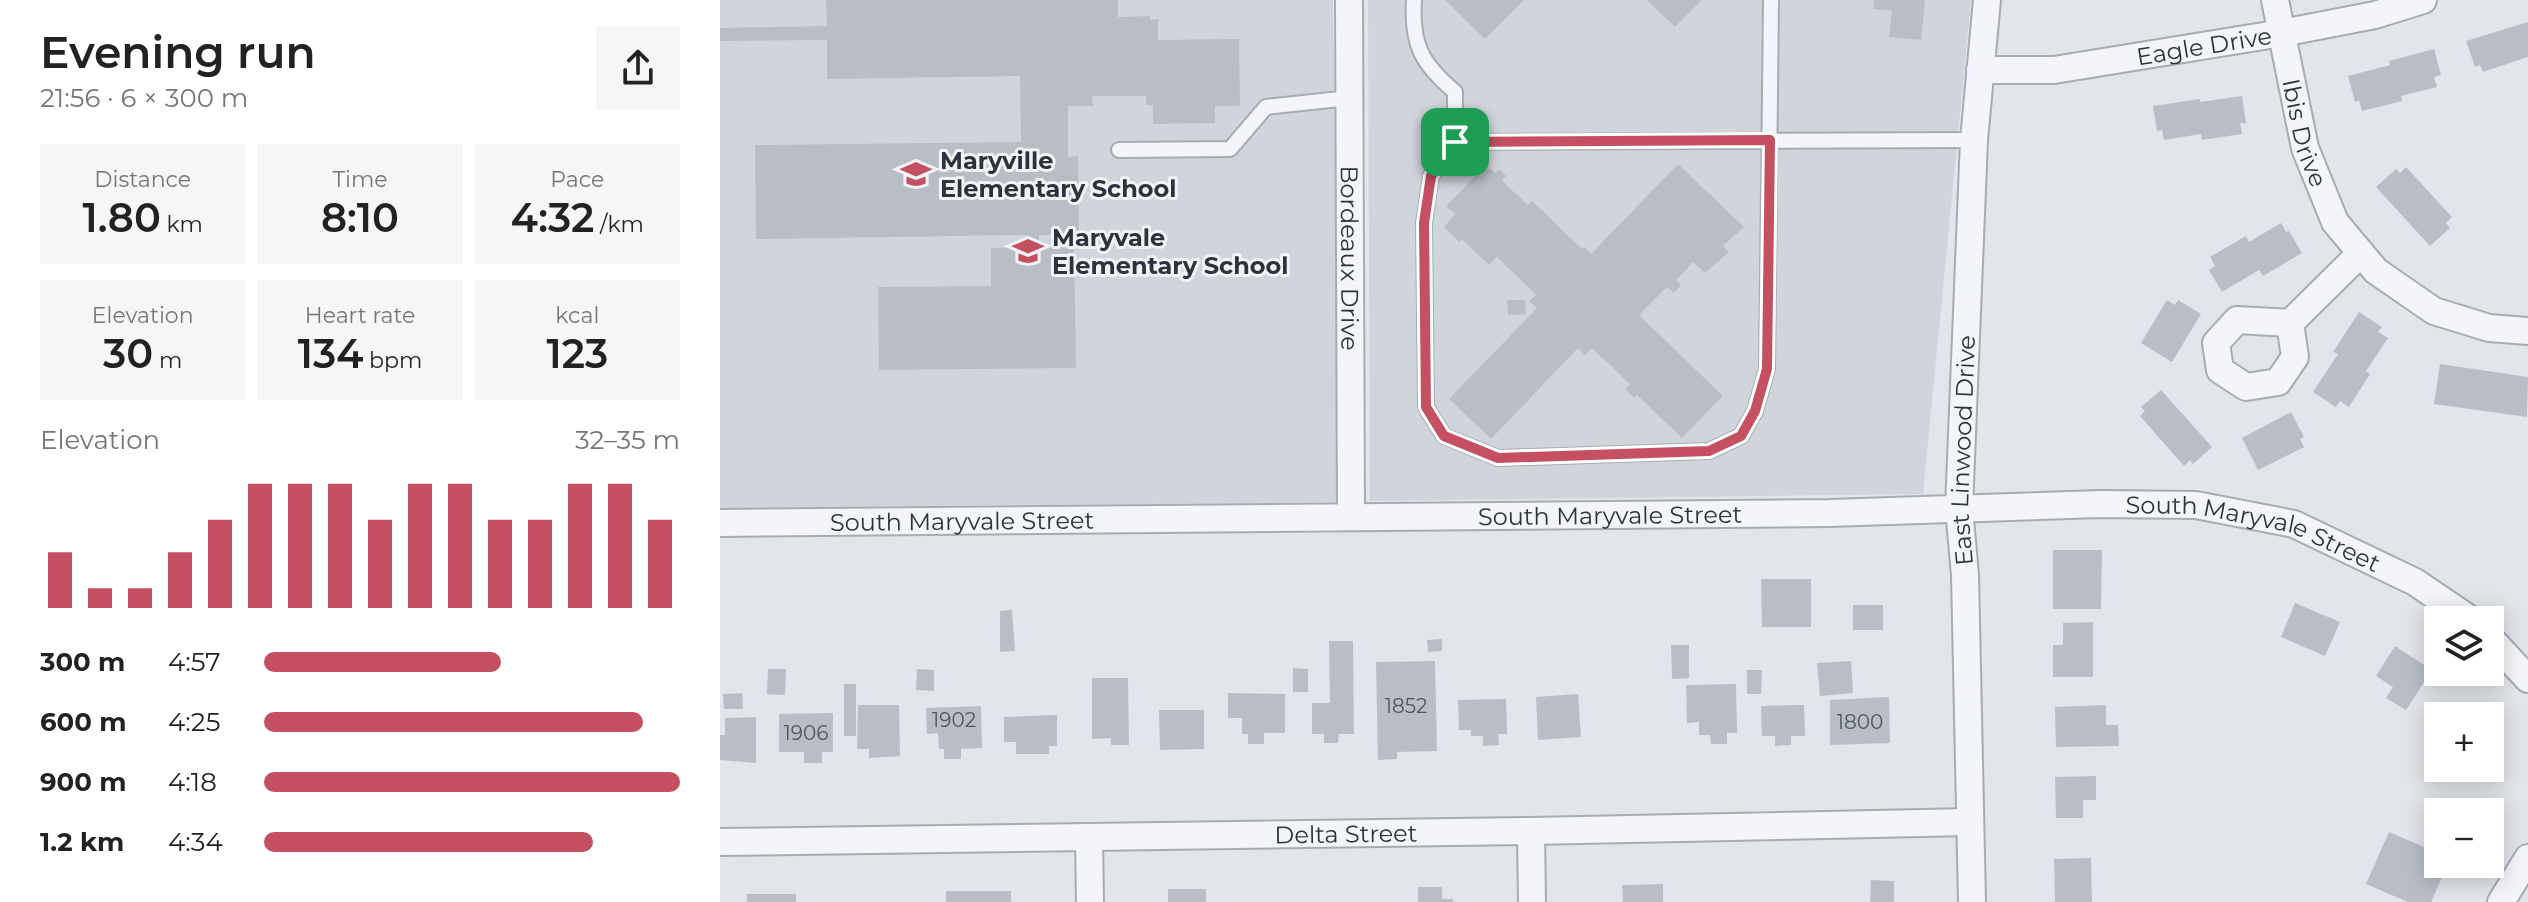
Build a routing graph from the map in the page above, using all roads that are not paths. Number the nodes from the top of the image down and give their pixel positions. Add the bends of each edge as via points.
1 (1349, 0) edge
2 (1414, 0) edge
3 (1771, 0) edge
4 (1987, 0) edge
5 (2275, 0) edge
6 (2423, 0) edge
7 (2282, 33) junction
8 (1980, 70) junction
9 (1349, 98) junction
10 (1770, 140) junction
11 (1974, 140) junction
12 (1455, 142) junction
13 (1119, 150) dead end
14 (2361, 253) junction
15 (2290, 323) dead end
16 (2528, 331) edge
17 (1959, 508) junction
18 (1351, 516) junction
19 (720, 523) edge
20 (2450, 606) edge
21 (2504, 653) edge
22 (2528, 679) edge
23 (1970, 822) junction
24 (1531, 831) junction
25 (1089, 837) junction
26 (720, 842) edge
27 (2528, 858) edge
28 (1090, 902) edge
29 (1532, 902) edge
30 (1972, 902) edge
31 (2501, 902) edge

1 - 9 street, Bordeaux Drive
2 - 12 lane via 1415,44 1433,73 1455,92
3 - 10 lane
4 - 8 street, East Linwood Drive
5 - 7 street, Ibis Drive
6 - 7 street, Eagle Drive
7 - 8 street, Eagle Drive via 2054,70
7 - 14 street, Ibis Drive via 2305,148 2335,222
8 - 11 street, East Linwood Drive
9 - 13 lane via 1266,107 1230,149
9 - 18 street, Bordeaux Drive
10 - 11 lane
10 - 12 lane
10 - 12 lane via 1767,369 1755,411 1741,436 1709,451 1498,458 1444,436 1426,407 1424,223 1431,176
11 - 17 street, East Linwood Drive
14 - 15 street
14 - 16 street, Ibis Drive via 2376,271 2434,311 2489,328
17 - 18 street, South Maryvale Street
17 - 20 street, South Maryvale Street via 2196,505 2294,524 2415,582
17 - 23 street, East Linwood Drive
18 - 19 street, South Maryvale Street
21 - 22 street
23 - 24 street, Delta Street
23 - 30 street, East Linwood Drive
24 - 25 street, Delta Street
24 - 29 street
25 - 26 street, Delta Street
25 - 28 street
27 - 31 street

